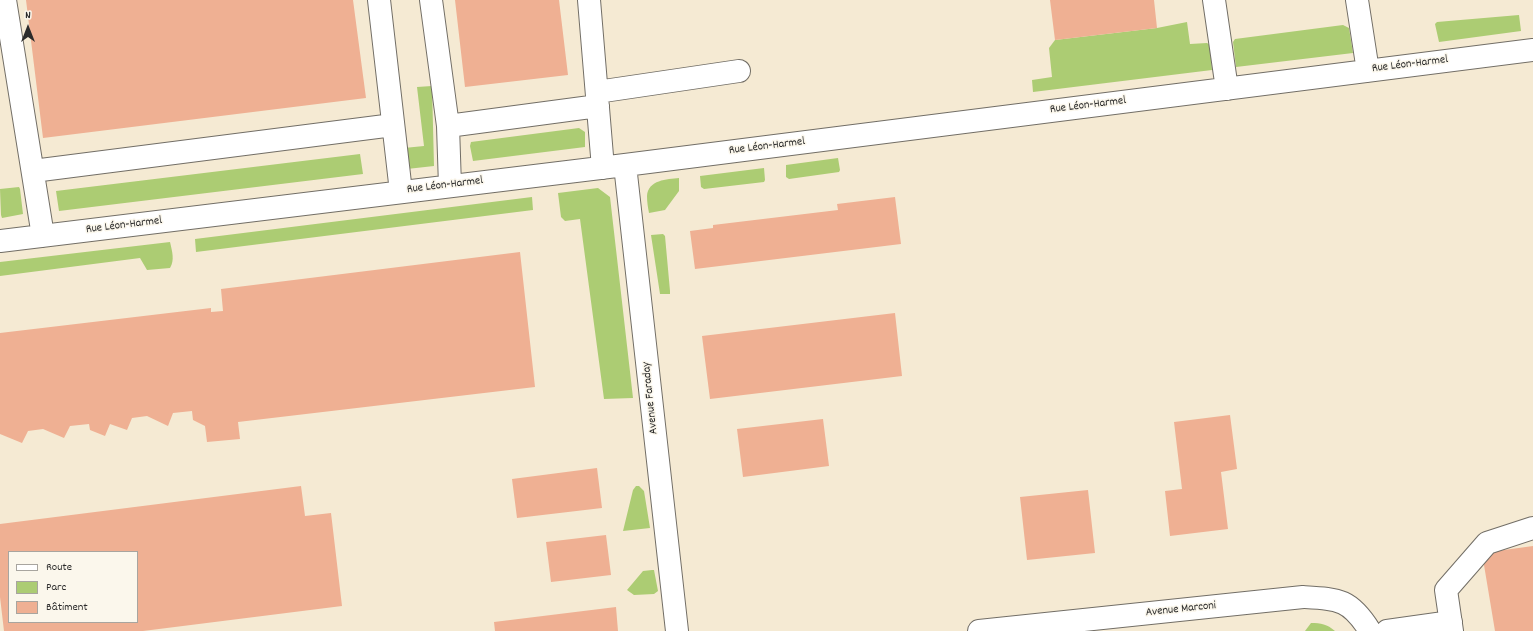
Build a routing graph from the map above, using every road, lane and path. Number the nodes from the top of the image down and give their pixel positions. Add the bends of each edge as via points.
1 (5, 0) edge
2 (379, 0) edge
3 (431, 0) edge
4 (589, 0) edge
5 (1214, 0) edge
6 (1357, 0) edge
7 (1533, 50) edge
8 (1368, 71) junction
9 (739, 72) dead end
10 (1227, 88) junction
11 (597, 99) junction
12 (393, 125) junction
13 (448, 126) junction
14 (625, 165) junction
15 (603, 168) junction
16 (33, 171) junction
17 (450, 186) junction
18 (401, 192) junction
19 (44, 236) junction
20 (0, 241) edge
21 (1533, 528) edge
22 (1451, 626) edge
23 (677, 631) edge
24 (979, 631) edge
25 (1370, 631) edge
26 (1387, 631) edge

1 - 16 street
2 - 12 street
3 - 13 street
4 - 11 street
5 - 10 street
6 - 8 street
7 - 8 street, Rue Léon-Harmel
8 - 10 street, Rue Léon-Harmel
9 - 11 street
10 - 14 street, Rue Léon-Harmel
11 - 13 street
11 - 15 street
12 - 16 street
12 - 18 street
13 - 17 street
14 - 15 street, Rue Léon-Harmel
14 - 23 street, Avenue Faraday
15 - 17 street, Rue Léon-Harmel
16 - 19 street
17 - 18 street, Rue Léon-Harmel
18 - 19 street, Rue Léon-Harmel
19 - 20 street, Rue Léon-Harmel
21 - 22 street via 1487,543 1446,590
22 - 26 street
24 - 25 street, Avenue Marconi via 1303,597 1333,598 1350,606

